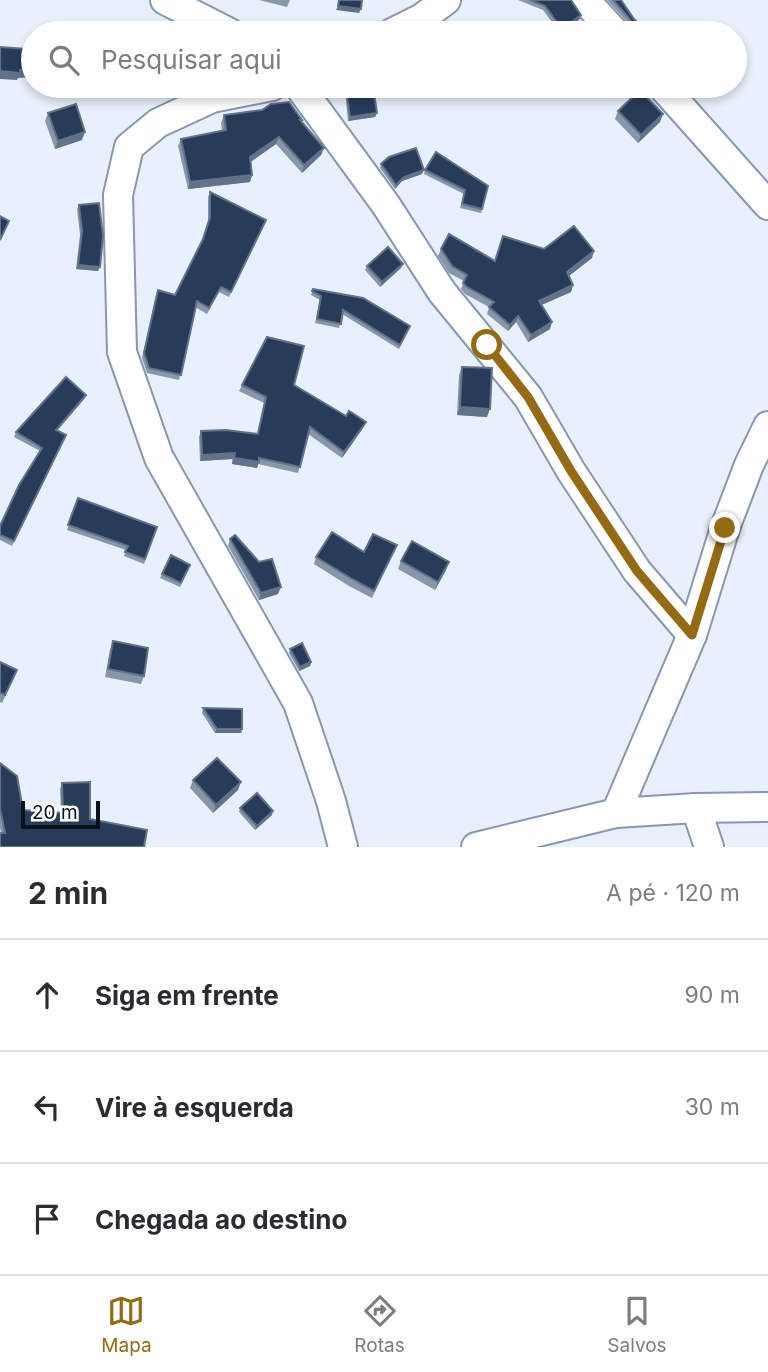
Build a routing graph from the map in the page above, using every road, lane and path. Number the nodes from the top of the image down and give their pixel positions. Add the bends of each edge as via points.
1 (165, 0) edge
2 (446, 0) edge
3 (585, 0) edge
4 (206, 21) edge
5 (416, 21) edge
6 (604, 21) edge
7 (212, 98) edge
8 (308, 98) edge
9 (673, 98) edge
10 (768, 205) edge
11 (768, 426) edge
12 (692, 635) junction
13 (768, 807) edge
14 (696, 808) junction
15 (616, 813) junction
16 (343, 847) edge
17 (476, 847) edge
18 (709, 847) edge

1 - 4 street
2 - 5 street
3 - 6 street
7 - 16 street via 158,123 130,147 118,195 122,352 159,458 298,703
8 - 12 street via 442,292 528,397 637,571
9 - 10 street
11 - 12 street via 725,528
12 - 15 street
13 - 14 street
14 - 15 street
14 - 18 street
15 - 17 street

